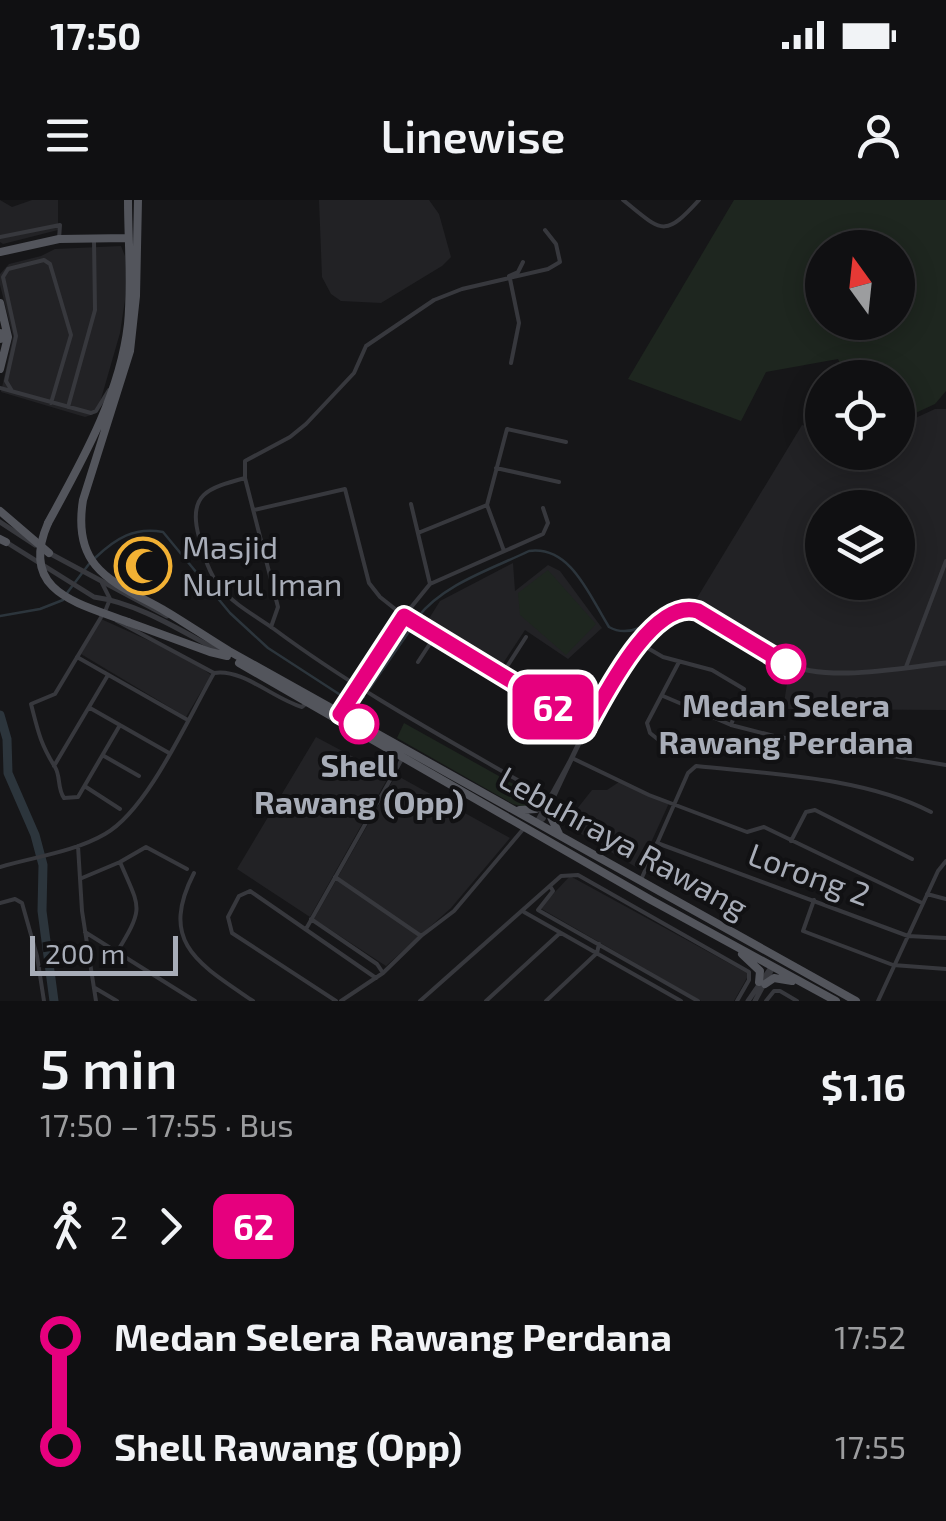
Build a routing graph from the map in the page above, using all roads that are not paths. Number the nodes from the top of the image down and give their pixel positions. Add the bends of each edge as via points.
1 (128, 200) edge
2 (138, 200) edge
3 (623, 200) edge
4 (697, 201) edge
5 (137, 222) junction
6 (545, 230) dead end
7 (0, 237) edge
8 (128, 238) junction
9 (60, 239) junction
10 (94, 240) junction
11 (107, 240) junction
12 (0, 252) edge
13 (524, 262) dead end
14 (508, 279) junction
15 (0, 304) edge
16 (129, 309) junction
17 (511, 363) dead end
18 (0, 366) edge
19 (116, 376) junction
20 (0, 388) edge
21 (12, 391) junction
22 (51, 402) junction
23 (68, 408) junction
24 (566, 442) dead end
25 (496, 468) junction
26 (246, 478) junction
27 (559, 482) dead end
28 (411, 504) dead end
29 (487, 505) junction
30 (543, 508) dead end
31 (0, 510) edge
32 (254, 510) junction
33 (0, 522) edge
34 (418, 533) junction
35 (2, 541) edge
36 (504, 551) junction
37 (49, 553) junction
38 (946, 562) edge
39 (943, 576) edge
40 (106, 582) junction
41 (430, 584) junction
42 (94, 596) junction
43 (110, 599) junction
44 (102, 613) junction
45 (404, 616) junction
46 (271, 627) junction
47 (435, 636) junction
48 (526, 637) dead end
49 (639, 643) junction
50 (221, 652) junction
51 (77, 657) junction
52 (418, 662) dead end
53 (680, 662) junction
54 (946, 663) edge
55 (906, 667) junction
56 (214, 673) junction
57 (108, 675) junction
58 (501, 676) junction
59 (357, 686) junction
60 (663, 696) junction
61 (308, 702) junction
62 (89, 707) junction
63 (340, 714) junction
64 (187, 720) junction
65 (120, 725) junction
66 (730, 725) junction
67 (587, 727) junction
68 (678, 742) dead end
69 (169, 752) junction
70 (102, 755) junction
71 (403, 757) junction
72 (572, 758) junction
73 (946, 765) edge
74 (54, 766) junction
75 (138, 776) dead end
76 (84, 786) junction
77 (549, 801) junction
78 (674, 805) junction
79 (120, 808) dead end
80 (511, 808) junction
81 (930, 812) dead end
82 (537, 823) junction
83 (521, 825) junction
84 (540, 836) junction
85 (561, 837) junction
86 (791, 840) junction
87 (657, 843) junction
88 (78, 846) junction
89 (912, 860) dead end
90 (946, 861) edge
91 (120, 862) junction
92 (0, 867) edge
93 (188, 870) dead end
94 (194, 873) dead end
95 (335, 877) junction
96 (82, 878) junction
97 (640, 882) junction
98 (550, 886) junction
99 (630, 888) junction
100 (927, 894) junction
101 (651, 900) junction
102 (814, 900) junction
103 (946, 900) edge
104 (623, 902) junction
105 (0, 903) edge
106 (922, 903) junction
107 (522, 911) junction
108 (644, 913) junction
109 (311, 919) junction
110 (306, 929) junction
111 (85, 932) junction
112 (561, 933) junction
113 (421, 936) junction
114 (908, 936) junction
115 (946, 938) edge
116 (599, 944) junction
117 (730, 944) junction
118 (763, 950) junction
119 (117, 952) junction
120 (597, 954) junction
121 (791, 965) junction
122 (894, 965) junction
123 (772, 966) junction
124 (946, 968) edge
125 (384, 973) junction
126 (376, 978) junction
127 (801, 982) junction
128 (762, 983) junction
129 (94, 987) junction
130 (44, 1001) edge
131 (96, 1001) edge
132 (117, 1001) edge
133 (195, 1001) edge
134 (252, 1001) edge
135 (338, 1001) edge
136 (420, 1001) edge
137 (486, 1001) edge
138 (546, 1001) edge
139 (680, 1001) edge
140 (698, 1001) edge
141 (737, 1001) edge
142 (751, 1001) edge
143 (766, 1001) edge
144 (797, 1001) edge
145 (836, 1001) edge
146 (856, 1001) edge
147 (878, 1001) edge

1 - 8 main road
2 - 5 main road
3 - 4 street via 666,228
5 - 8 main road
5 - 40 main road via 131,341 80,520 86,549
6 - 14 street via 560,262
7 - 9 street via 60,226
8 - 11 main road
8 - 16 main road
9 - 10 main road
9 - 12 main road
10 - 11 main road
10 - 23 street via 95,310
11 - 16 main road via 125,247
13 - 14 street
14 - 17 street via 519,324
14 - 26 street via 448,294 366,346 354,373 306,424 244,461
15 - 18 main road via 8,337
16 - 19 main road
19 - 23 street via 96,410
19 - 50 main road, bridge via 42,537 39,559 51,587 67,598
20 - 21 street
21 - 22 street
21 - 22 street via 6,381 16,336 3,277 8,269 44,260 70,335
22 - 23 street
24 - 25 street via 507,429
25 - 27 street
25 - 29 street
26 - 32 street
26 - 46 street via 204,494 194,514 214,578
28 - 34 street
29 - 34 street
29 - 36 street
30 - 36 street via 543,534
31 - 37 main road
32 - 45 street via 344,489 370,584
32 - 46 street via 278,607
33 - 37 street
34 - 41 street
35 - 42 street, Lebuhraya Rawang
36 - 41 street
37 - 40 street
38 - 39 street
39 - 55 street
40 - 43 street
40 - 63 main road, Lebuhraya Rawang
41 - 45 street
42 - 43 street, Lebuhraya Rawang
42 - 44 street
43 - 44 street
43 - 50 street, Lebuhraya Rawang
44 - 51 street
44 - 56 street
45 - 47 street
45 - 59 street
46 - 59 street
47 - 52 street
47 - 58 street
48 - 58 street
49 - 53 street
49 - 55 street via 664,618 698,611 796,668 821,673
49 - 67 street
50 - 61 main road, Lebuhraya Rawang
51 - 57 street
51 - 74 street via 55,694 31,704
53 - 60 street
53 - 66 street via 744,688
54 - 55 street
56 - 61 street via 228,671 302,707
56 - 64 street
57 - 62 street
57 - 64 street
58 - 67 street
59 - 63 street
59 - 77 street
60 - 66 street
60 - 68 street via 647,728 665,745
61 - 71 main road, Lebuhraya Rawang
62 - 65 street
62 - 74 street
63 - 80 main road, Lebuhraya Rawang
64 - 69 street
65 - 69 street
65 - 70 street
66 - 73 street
67 - 72 street
69 - 88 street via 131,813
70 - 75 street
70 - 76 street
71 - 83 main road, Lebuhraya Rawang
71 - 95 street
72 - 77 street
72 - 78 street
74 - 76 street via 60,794 71,800
76 - 79 street
77 - 80 main road via 530,810
77 - 82 street
77 - 85 main road
78 - 81 street via 696,766 853,786
78 - 86 street via 746,832 764,827
78 - 87 street
80 - 82 main road, Lebuhraya Rawang
82 - 83 main road
82 - 84 main road
82 - 85 main road, Lebuhraya Rawang
83 - 84 main road, Lebuhraya Rawang
83 - 113 street via 454,911
84 - 99 main road, Lebuhraya Rawang
85 - 97 main road, Lebuhraya Rawang
86 - 89 street via 806,812 816,810
86 - 106 street
87 - 97 street
87 - 102 street, Lorong 2
88 - 92 street
88 - 96 street
90 - 100 street
91 - 93 street via 146,847
91 - 96 street
91 - 119 street via 139,911
94 - 134 street via 179,910 180,932 203,967
95 - 109 street
95 - 113 street
96 - 111 street
97 - 118 main road, Lebuhraya Rawang
98 - 104 street via 568,874 578,876
98 - 107 street
98 - 116 street via 538,910
99 - 101 main road, Lebuhraya Rawang
99 - 104 street
100 - 103 street
100 - 106 street
101 - 108 street
101 - 117 main road, Lebuhraya Rawang
102 - 114 street, Lorong 2
102 - 122 street via 802,930
104 - 108 street
105 - 130 street via 22,903
106 - 114 street
107 - 112 street
107 - 136 street
108 - 141 street via 748,972
109 - 110 street
109 - 125 street
110 - 126 street
110 - 135 street via 250,891 239,896 228,917 232,933
111 - 119 street
111 - 129 street
112 - 120 street
112 - 137 street
113 - 125 street
114 - 115 street, Lorong 2
114 - 122 street
116 - 120 street
116 - 140 street
117 - 123 main road, Lebuhraya Rawang
117 - 128 main road via 758,968
118 - 121 main road, Lebuhraya Rawang
118 - 123 main road
119 - 133 street
120 - 138 street
120 - 139 street
121 - 123 main road
121 - 146 main road, Lebuhraya Rawang
122 - 124 street
122 - 147 street
123 - 127 main road, Lebuhraya Rawang
123 - 128 street
125 - 126 street
126 - 135 street
127 - 128 main road
127 - 145 main road, Lebuhraya Rawang
128 - 142 street
129 - 131 street
129 - 132 street
143 - 144 street via 774,991

